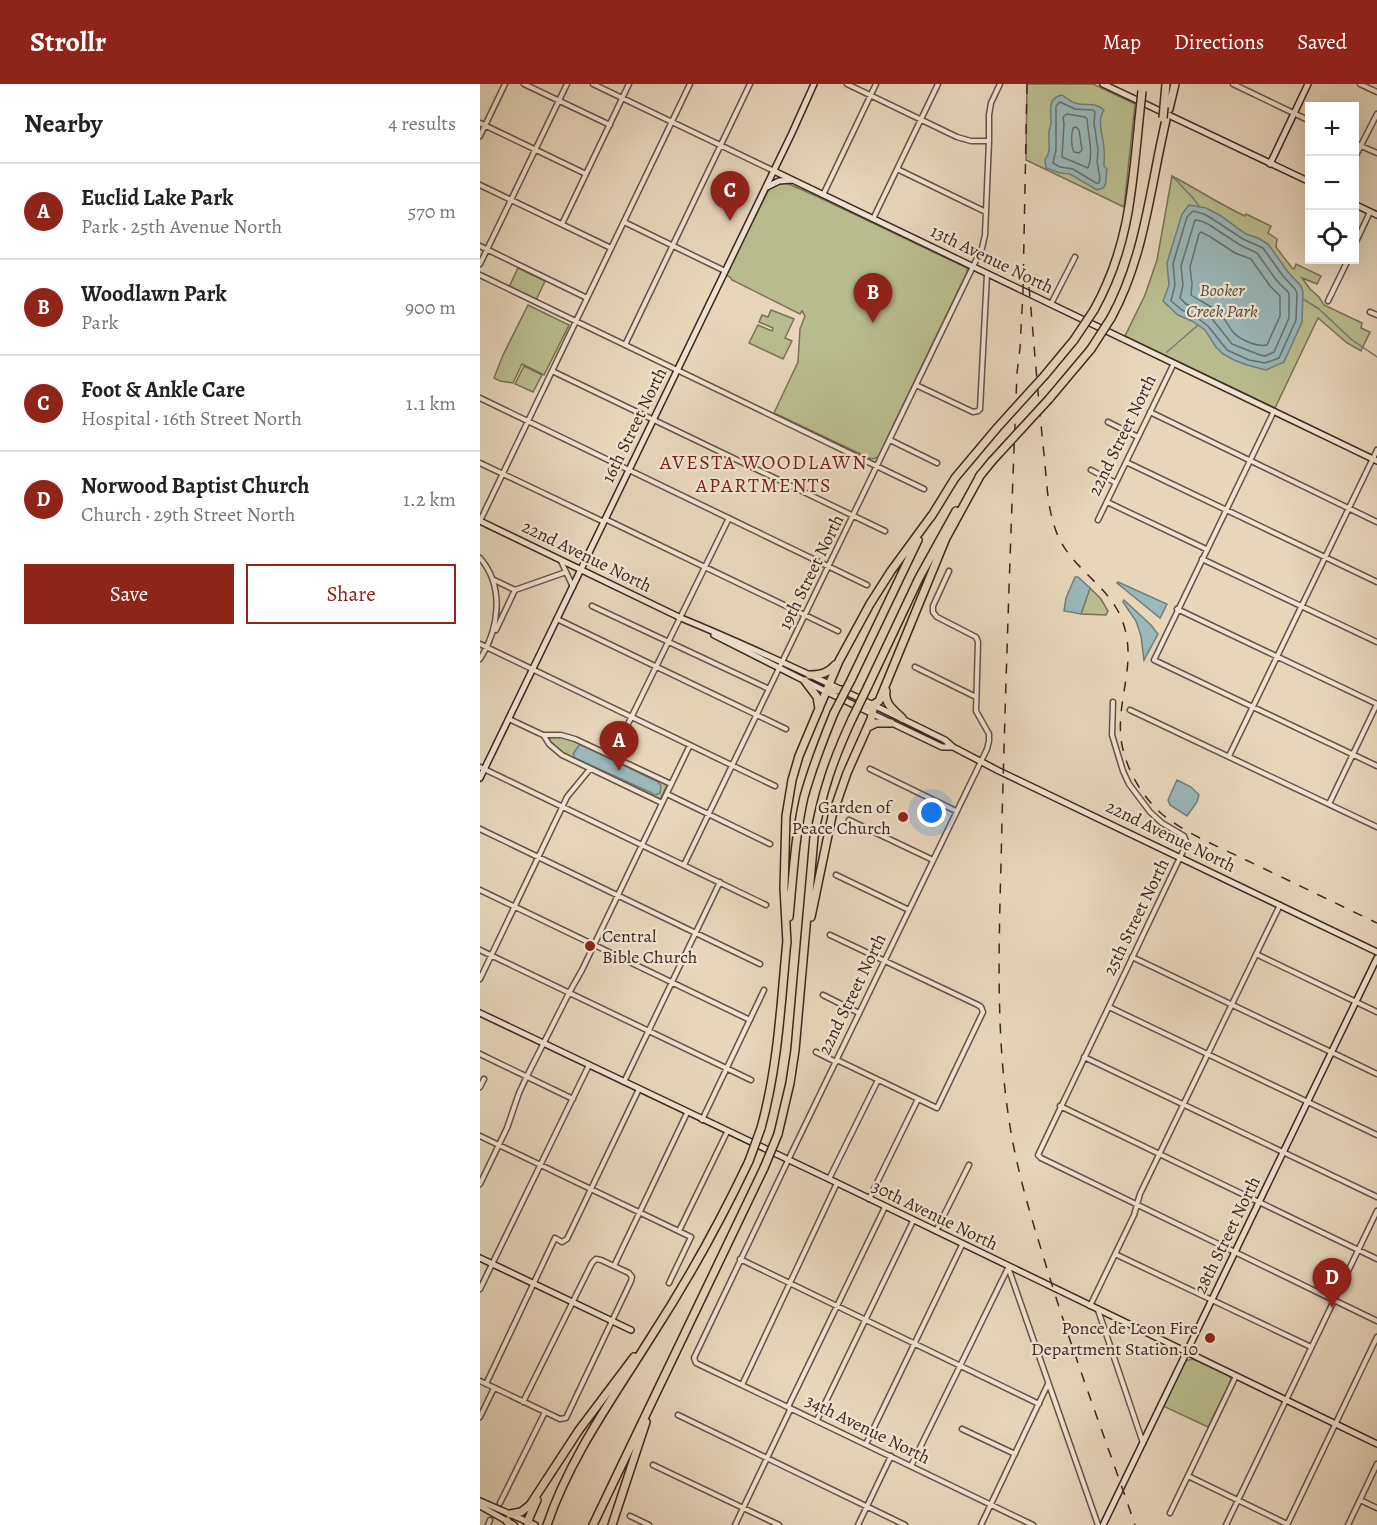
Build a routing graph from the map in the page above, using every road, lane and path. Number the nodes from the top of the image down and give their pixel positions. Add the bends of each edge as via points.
1 (505, 84) edge
2 (524, 84) edge
3 (567, 84) edge
4 (593, 84) edge
5 (629, 84) edge
6 (690, 84) edge
7 (750, 84) edge
8 (814, 84) edge
9 (847, 84) edge
10 (876, 84) edge
11 (938, 84) edge
12 (1000, 84) edge
13 (1103, 84) edge
14 (1166, 84) edge
15 (1175, 84) edge
16 (1233, 84) edge
17 (1308, 84) edge
18 (1360, 84) edge
19 (1142, 86) edge
20 (1377, 92) edge
21 (871, 95) junction
22 (622, 98) junction
23 (559, 100) junction
24 (1166, 108) junction
25 (1294, 114) junction
26 (1377, 114) edge
27 (921, 119) junction
28 (1305, 119) edge
29 (672, 122) junction
30 (482, 125) edge
31 (610, 125) junction
32 (480, 136) edge
33 (989, 141) junction
34 (721, 145) junction
35 (1361, 146) junction
36 (535, 150) junction
37 (1377, 153) edge
38 (1356, 156) edge
39 (1270, 164) junction
40 (897, 169) junction
41 (774, 171) junction
42 (586, 174) junction
43 (794, 180) junction
44 (1305, 180) edge
45 (480, 185) edge
46 (766, 188) junction
47 (823, 195) junction
48 (511, 200) junction
49 (1359, 206) edge
50 (986, 212) junction
51 (1370, 212) junction
52 (1377, 215) edge
53 (873, 219) junction
54 (624, 222) junction
55 (562, 224) junction
56 (1359, 235) edge
57 (480, 246) edge
58 (673, 246) junction
59 (611, 248) junction
60 (487, 249) junction
61 (1075, 257) dead end
62 (480, 264) edge
63 (1346, 264) edge
64 (973, 267) junction
65 (725, 271) junction
66 (987, 273) junction
67 (480, 276) edge
68 (587, 298) junction
69 (1328, 301) dead end
70 (1051, 304) junction
71 (1370, 312) dead end
72 (1377, 315) edge
73 (576, 322) junction
74 (625, 345) junction
75 (1174, 363) junction
76 (677, 370) junction
77 (552, 371) junction
78 (916, 385) junction
79 (480, 398) edge
80 (1274, 411) junction
81 (1150, 412) junction
82 (653, 420) junction
83 (528, 421) junction
84 (1108, 422) dead end
85 (1138, 437) junction
86 (890, 440) junction
87 (1377, 450) edge
88 (1250, 460) junction
89 (1375, 460) edge
90 (1126, 462) junction
91 (480, 463) edge
92 (937, 463) dead end
93 (877, 466) junction
94 (629, 470) junction
95 (1091, 471) dead end
96 (502, 474) junction
97 (981, 474) junction
98 (1116, 483) junction
99 (924, 489) dead end
100 (1107, 502) junction
101 (1349, 509) junction
102 (1226, 510) junction
103 (853, 515) junction
104 (932, 515) junction
105 (729, 518) junction
106 (1098, 520) dead end
107 (480, 521) edge
108 (604, 521) junction
109 (1377, 522) edge
110 (885, 531) dead end
111 (1206, 549) junction
112 (1325, 557) junction
113 (480, 558) edge
114 (1202, 559) junction
115 (561, 560) junction
116 (828, 565) junction
117 (705, 568) junction
118 (581, 570) junction
119 (949, 571) dead end
120 (566, 572) junction
121 (493, 580) junction
122 (1377, 582) edge
123 (867, 585) dead end
124 (573, 587) junction
125 (515, 590) junction
126 (592, 606) dead end
127 (1302, 606) junction
128 (1177, 609) junction
129 (804, 615) junction
130 (681, 618) junction
131 (557, 619) junction
132 (838, 631) dead end
133 (669, 641) junction
134 (1377, 642) edge
135 (480, 644) edge
136 (487, 647) junction
137 (1277, 657) junction
138 (480, 661) edge
139 (839, 661) junction
140 (783, 662) junction
141 (656, 667) junction
142 (915, 667) dead end
143 (779, 668) junction
144 (533, 669) junction
145 (808, 678) junction
146 (830, 684) junction
147 (886, 685) junction
148 (770, 689) junction
149 (844, 690) junction
150 (827, 692) junction
151 (976, 697) junction
152 (1113, 702) dead end
153 (1377, 704) edge
154 (874, 705) junction
155 (857, 707) junction
156 (1253, 707) junction
157 (819, 709) junction
158 (1130, 710) dead end
159 (872, 714) junction
160 (757, 715) junction
161 (632, 717) junction
162 (902, 718) junction
163 (509, 719) junction
164 (891, 723) junction
165 (868, 727) junction
166 (786, 729) dead end
167 (543, 735) junction
168 (690, 745) junction
169 (953, 747) junction
170 (605, 753) junction
171 (1353, 755) junction
172 (1229, 756) junction
173 (981, 761) junction
174 (733, 766) junction
175 (1377, 766) edge
176 (482, 768) edge
177 (590, 769) junction
178 (870, 769) dead end
179 (480, 778) edge
180 (671, 784) junction
181 (775, 786) dead end
182 (667, 794) junction
183 (662, 803) junction
184 (1329, 804) junction
185 (562, 807) junction
186 (956, 811) junction
187 (709, 814) junction
188 (849, 820) dead end
189 (1377, 827) edge
190 (480, 829) edge
191 (770, 844) dead end
192 (642, 845) junction
193 (1180, 857) junction
194 (539, 858) junction
195 (933, 860) junction
196 (684, 866) junction
197 (836, 875) dead end
198 (720, 882) junction
199 (480, 890) edge
200 (618, 896) junction
201 (766, 905) dead end
202 (1280, 905) junction
203 (515, 907) junction
204 (909, 910) junction
205 (695, 933) junction
206 (830, 935) dead end
207 (805, 942) junction
208 (787, 943) junction
209 (594, 945) junction
210 (480, 950) edge
211 (1377, 952) edge
212 (1256, 954) junction
213 (491, 956) junction
214 (1132, 957) junction
215 (1377, 958) edge
216 (884, 961) junction
217 (760, 964) dead end
218 (480, 979) edge
219 (672, 982) junction
220 (764, 990) dead end
221 (568, 993) junction
222 (823, 995) dead end
223 (1356, 1002) junction
224 (1232, 1004) junction
225 (1109, 1006) junction
226 (1377, 1012) edge
227 (480, 1013) edge
228 (859, 1013) junction
229 (750, 1020) junction
230 (648, 1031) junction
231 (543, 1043) junction
232 (816, 1052) dead end
233 (1332, 1052) junction
234 (480, 1054) edge
235 (1207, 1054) junction
236 (1084, 1057) junction
237 (836, 1061) junction
238 (589, 1065) junction
239 (726, 1069) junction
240 (1377, 1074) edge
241 (527, 1076) junction
242 (484, 1079) dead end
243 (751, 1080) dead end
244 (878, 1080) junction
245 (624, 1082) junction
246 (480, 1088) edge
247 (639, 1089) junction
248 (573, 1099) junction
249 (918, 1099) junction
250 (1308, 1102) junction
251 (1184, 1104) junction
252 (1060, 1107) junction
253 (687, 1113) junction
254 (702, 1120) junction
255 (728, 1132) junction
256 (1377, 1135) edge
257 (480, 1136) edge
258 (499, 1145) junction
259 (1284, 1152) junction
260 (1159, 1154) junction
261 (788, 1160) junction
262 (540, 1165) junction
263 (969, 1166) dead end
264 (828, 1179) junction
265 (480, 1184) edge
266 (837, 1184) junction
267 (590, 1189) junction
268 (1377, 1197) edge
269 (869, 1199) junction
270 (1259, 1202) junction
271 (1137, 1205) junction
272 (885, 1207) junction
273 (1377, 1211) edge
274 (639, 1212) junction
275 (913, 1221) junction
276 (679, 1231) junction
277 (936, 1232) junction
278 (962, 1245) junction
279 (1358, 1250) junction
280 (1235, 1252) junction
281 (1115, 1254) junction
282 (480, 1258) edge
283 (1377, 1259) edge
284 (740, 1260) junction
285 (492, 1264) junction
286 (614, 1266) junction
287 (1008, 1267) junction
288 (533, 1283) junction
289 (669, 1283) dead end
290 (789, 1284) junction
291 (480, 1289) edge
292 (1212, 1300) junction
293 (1334, 1300) junction
294 (573, 1303) junction
295 (1090, 1306) junction
296 (838, 1307) junction
297 (1098, 1310) junction
298 (865, 1320) junction
299 (612, 1321) junction
300 (1377, 1321) edge
301 (658, 1327) junction
302 (631, 1330) dead end
303 (1377, 1337) edge
304 (914, 1344) junction
305 (1311, 1347) junction
306 (1186, 1353) junction
307 (694, 1357) joint
308 (960, 1366) junction
309 (1236, 1376) junction
310 (480, 1381) edge
311 (1049, 1383) junction
312 (486, 1384) junction
313 (742, 1384) junction
314 (494, 1388) junction
315 (1286, 1401) junction
316 (524, 1402) junction
317 (652, 1402) junction
318 (1039, 1404) junction
319 (788, 1407) junction
320 (545, 1412) junction
321 (678, 1415) dead end
322 (480, 1417) edge
323 (816, 1421) junction
324 (1335, 1424) junction
325 (962, 1429) dead end
326 (1143, 1443) junction
327 (866, 1444) junction
328 (1377, 1444) edge
329 (1015, 1454) junction
330 (891, 1456) junction
331 (768, 1459) junction
332 (1377, 1464) edge
333 (653, 1465) dead end
334 (911, 1466) junction
335 (1188, 1476) junction
336 (544, 1484) junction
337 (1238, 1500) junction
338 (1360, 1500) junction
339 (480, 1501) edge
340 (500, 1503) dead end
341 (991, 1504) junction
342 (480, 1506) edge
343 (867, 1506) junction
344 (744, 1508) junction
345 (1377, 1508) edge
346 (1170, 1513) dead end
347 (630, 1516) dead end
348 (510, 1521) edge
349 (530, 1524) edge
350 (547, 1525) edge
351 (593, 1525) edge
352 (612, 1525) edge
353 (649, 1525) edge
354 (735, 1525) edge
355 (779, 1525) edge
356 (858, 1525) edge
357 (905, 1525) edge
358 (981, 1525) edge
359 (1033, 1525) edge
360 (1098, 1525) edge
361 (1103, 1525) edge
362 (1226, 1525) edge
363 (1288, 1525) edge
364 (1348, 1525) edge

1 - 30 street
2 - 23 street
3 - 23 street
4 - 22 street, 13th Avenue North
5 - 22 street
6 - 29 street
7 - 34 street
8 - 41 street, 16th Street North
9 - 21 street
10 - 21 street
11 - 27 street
12 - 33 street, 19th Street North via 991,103
13 - 39 street
14 - 24 highway
15 - 24 highway
16 - 25 street
17 - 25 street
18 - 20 street
19 - 104 highway, bridge via 1130,210 1108,284 1074,340 955,478
21 - 27 street
21 - 47 street
22 - 29 street, 13th Avenue North
22 - 31 street
23 - 31 street
23 - 36 street
24 - 97 highway, bridge via 1148,212 1125,292 1091,349
25 - 28 street
25 - 39 street
26 - 35 street
27 - 33 street via 965,140
27 - 40 street
29 - 34 street, 13th Avenue North
29 - 54 street
30 - 32 street
30 - 36 street
31 - 42 street
33 - 50 street, 19th Street North
34 - 41 street, 13th Avenue North
34 - 58 street
35 - 37 street
35 - 38 street
36 - 42 street
36 - 48 street
39 - 44 street
40 - 50 street
40 - 53 street
41 - 43 street, 13th Avenue North
41 - 46 street, 16th Street North
42 - 55 street
43 - 46 street via 778,181
43 - 47 street, 13th Avenue North
45 - 48 street
46 - 65 street, 16th Street North
47 - 53 street, 13th Avenue North
48 - 55 street
48 - 60 street
49 - 51 street
50 - 64 street, 19th Street North via 984,241
51 - 52 street
51 - 56 street
53 - 64 street, 13th Avenue North
54 - 58 street
54 - 59 street
55 - 59 street
57 - 60 street
58 - 65 street
58 - 74 street
59 - 68 street
60 - 62 street
60 - 68 street
61 - 70 street
63 - 69 street
64 - 66 street, 13th Avenue North
64 - 78 street, 19th Street North
65 - 76 street, 16th Street North
66 - 70 street, 13th Avenue North
66 - 78 street via 980,409 975,412
67 - 73 street
68 - 73 street
70 - 75 street, 13th Avenue North
71 - 72 street
73 - 74 street
73 - 77 street
74 - 76 street
75 - 80 street, 13th Avenue North
75 - 81 street, 22nd Street North
76 - 82 street, 16th Street North
76 - 93 street
77 - 82 street
77 - 83 street
78 - 86 street, 19th Street North
79 - 83 street
80 - 88 street
80 - 89 street, 13th Avenue North
81 - 85 street, 22nd Street North
81 - 88 street
82 - 94 street, 16th Street North
82 - 103 street
83 - 94 street
83 - 96 street
84 - 85 street
85 - 90 street, 22nd Street North
86 - 92 street
86 - 93 street, 19th Street North
87 - 89 street
88 - 101 street
88 - 102 street
89 - 101 street
90 - 98 street, 22nd Street North
90 - 102 street
91 - 96 street
93 - 99 street
93 - 103 street, 19th Street North
94 - 105 street
94 - 108 street, 16th Street North
95 - 98 street
96 - 107 street
96 - 108 street
97 - 147 highway via 946,538
97 - 207 highway, bridge via 919,578 837,751 819,809
98 - 100 street, 22nd Street North
100 - 106 street, 22nd Street North
100 - 111 street
101 - 109 street
101 - 112 street
102 - 111 street
102 - 112 street
103 - 110 street
103 - 116 street, 19th Street North
104 - 139 highway via 880,588
104 - 208 highway, bridge via 834,713 816,761 804,798
105 - 116 street
105 - 117 street
107 - 115 street, 22nd Avenue North
108 - 117 street
108 - 118 street, 16th Street North
111 - 114 street
112 - 122 street
112 - 127 street
113 - 121 street
114 - 127 street
114 - 128 street
115 - 118 street, 22nd Avenue North
115 - 120 street
116 - 123 street
116 - 129 street, 19th Street North
117 - 129 street
117 - 130 street
118 - 124 street, 16th Street North
118 - 130 street, 22nd Avenue North
119 - 151 street, 22nd Street North via 933,612 976,637
120 - 124 street
120 - 125 street
121 - 125 street
121 - 136 street via 496,615
124 - 131 street, 16th Street North
125 - 136 street
126 - 133 street
127 - 134 street
127 - 137 street
128 - 137 street
128 - 156 street via 1154,660
129 - 132 street
129 - 140 street, 19th Street North
130 - 133 street
130 - 140 street, 22nd Avenue North
130 - 143 street, 22nd Avenue North
131 - 141 street
131 - 144 street, 16th Street North
133 - 141 street
133 - 148 street
135 - 136 street
136 - 138 street
136 - 144 street
137 - 153 street
137 - 156 street
139 - 145 highway via 830,671
139 - 146 highway
140 - 143 street, 19th Street North
140 - 145 street, 22nd Avenue North
141 - 160 street
141 - 161 street
142 - 151 street
143 - 145 street, 22nd Avenue North
143 - 148 street, 19th Street North
144 - 161 street
144 - 163 street, 16th Street North
145 - 146 street, 22nd Avenue North
145 - 150 street, 22nd Avenue North
145 - 157 highway
146 - 149 street, 22nd Avenue North
146 - 150 highway
147 - 154 highway
147 - 162 highway via 888,704
148 - 160 street, 19th Street North
149 - 150 highway
149 - 154 street, 22nd Avenue North
150 - 155 street, 22nd Avenue North
150 - 157 highway
151 - 173 street, 22nd Street North via 976,711 989,741
152 - 193 street, 25th Street North via 1112,735 1123,771 1150,812 1184,836 1186,845
153 - 171 street
154 - 155 highway
154 - 159 highway
154 - 162 street, 22nd Avenue North
155 - 159 street, 22nd Avenue North
156 - 171 street
156 - 172 street
157 - 208 highway via 799,756 786,816
158 - 172 street
159 - 164 street, 22nd Avenue North
159 - 165 highway
160 - 166 street
160 - 174 street, 19th Street North
161 - 168 street
161 - 170 street
162 - 169 street, 22nd Avenue North
163 - 167 street
163 - 176 street, 16th Street North
164 - 165 highway
164 - 169 street, 22nd Avenue North via 942,747
165 - 207 highway via 832,816
167 - 170 street via 568,737
167 - 177 street via 562,755
168 - 174 street
168 - 180 street
169 - 173 street, 22nd Avenue North
170 - 180 street
171 - 175 street
171 - 184 street
172 - 184 street
173 - 186 street, 22nd Street North
173 - 193 street, 22nd Avenue North
174 - 181 street
174 - 187 street, 19th Street North
176 - 179 street, 16th Street North
176 - 185 street
177 - 183 street
177 - 185 street
178 - 186 street
180 - 182 street
182 - 183 street
182 - 187 street
183 - 192 street
184 - 189 street
185 - 192 street
185 - 194 street
186 - 195 street, 22nd Street North
187 - 191 street
187 - 196 street, 19th Street North
188 - 195 street
190 - 194 street
192 - 196 street
192 - 200 street
193 - 202 street, 22nd Avenue North
193 - 214 street, 25th Street North
194 - 200 street
194 - 203 street
195 - 204 street, 22nd Street North
196 - 198 street
197 - 204 street
198 - 201 street
198 - 205 street
199 - 203 street
200 - 205 street
200 - 209 street
202 - 211 street, 22nd Avenue North
202 - 212 street
203 - 209 street
203 - 213 street
204 - 216 street, 22nd Street North
205 - 217 street
205 - 219 street
206 - 216 street
207 - 317 highway, bridge via 790,1083 778,1134
208 - 301 highway, bridge via 773,1076 761,1128 734,1193
209 - 219 street
209 - 221 street
210 - 213 street
212 - 223 street
212 - 224 street
213 - 218 street
213 - 221 street
214 - 224 street
214 - 225 street, 25th Street North
215 - 223 street, 28th Street North
216 - 228 street, 22nd Street North
216 - 249 street via 978,1005 983,1012 937,1108
219 - 229 street
219 - 230 street
220 - 229 street
221 - 230 street
221 - 231 street
222 - 228 street
223 - 226 street
223 - 233 street, 28th Street North
224 - 233 street
224 - 235 street
225 - 235 street
225 - 236 street, 25th Street North
227 - 231 street, 30th Avenue North
228 - 237 street, 22nd Street North
229 - 239 street
230 - 239 street
230 - 245 street
231 - 238 street, 30th Avenue North
231 - 241 street
232 - 237 street
233 - 240 street
233 - 250 street, 28th Street North
234 - 241 street
235 - 250 street
235 - 251 street
236 - 251 street
236 - 252 street, 25th Street North
237 - 244 street
237 - 261 street, 22nd Street North
238 - 245 street, 30th Avenue North
238 - 248 street
239 - 243 street
239 - 254 street
241 - 248 street
241 - 258 street
242 - 246 street
244 - 249 street
244 - 264 street
245 - 247 street, 30th Avenue North
247 - 253 street, 30th Avenue North
247 - 267 street
248 - 262 street
249 - 269 street
250 - 256 street
250 - 259 street, 28th Street North
251 - 259 street
251 - 260 street
252 - 260 street
252 - 271 street, 25th Street North via 1038,1155
253 - 254 street, 30th Avenue North
253 - 274 street
254 - 255 street, 30th Avenue North
255 - 261 street, 30th Avenue North
255 - 276 street
257 - 258 street
258 - 262 street
258 - 265 street
259 - 268 street
259 - 270 street, 28th Street North
260 - 270 street
260 - 271 street
261 - 264 street, 30th Avenue North
261 - 284 street, 22nd Street North
262 - 267 street
262 - 285 street
263 - 277 street
264 - 266 street, 30th Avenue North
266 - 269 street, 30th Avenue North
266 - 290 street
267 - 274 street
267 - 288 street via 567,1239 562,1242 555,1238
269 - 272 street, 30th Avenue North
270 - 279 street
270 - 280 street, 28th Street North
271 - 280 street
271 - 281 street
272 - 275 street, 30th Avenue North
272 - 296 street
273 - 279 street
274 - 276 street
274 - 286 street
275 - 277 street, 30th Avenue North
275 - 298 street
276 - 289 street via 691,1237
277 - 278 street, 30th Avenue North
278 - 287 street, 30th Avenue North
278 - 304 street
279 - 283 street
279 - 293 street
280 - 292 street, 28th Street North
280 - 293 street
281 - 292 street
281 - 295 street
282 - 285 street
284 - 290 street
284 - 307 street, 22nd Street North
285 - 288 street
285 - 291 street
286 - 294 street via 596,1259
286 - 299 street via 632,1276
287 - 295 street, 30th Avenue North
287 - 308 street
287 - 311 street
288 - 294 street
288 - 312 street
290 - 296 street
290 - 313 street
292 - 305 street
292 - 306 street, 28th Street North
293 - 300 street
293 - 305 street
294 - 299 street
294 - 316 street
295 - 297 street, 30th Avenue North
296 - 298 street
296 - 319 street
297 - 306 street, 30th Avenue North
297 - 326 street
298 - 304 street
298 - 323 street
299 - 302 street
299 - 320 street via 566,1418
301 - 336 highway via 579,1430
301 - 350 highway via 582,1448
303 - 324 street
304 - 308 street
304 - 327 street
305 - 315 street
306 - 309 street, 30th Avenue North
306 - 326 street, 28th Street North
307 - 313 street, 34th Avenue North via 695,1362
308 - 318 street
308 - 334 street
309 - 315 street, 30th Avenue North
309 - 335 street
310 - 312 street
311 - 318 street
311 - 360 street
312 - 314 street
313 - 319 street, 34th Avenue North
314 - 316 street
314 - 322 street
315 - 324 street, 30th Avenue North
315 - 337 street
316 - 320 street
317 - 351 highway
317 - 352 highway
318 - 329 street
319 - 323 street, 34th Avenue North
319 - 331 street
320 - 340 street
321 - 331 street
323 - 327 street, 34th Avenue North
324 - 328 street, 30th Avenue North
324 - 363 street
325 - 329 street
326 - 361 street, 28th Street North
327 - 330 street, 34th Avenue North
329 - 341 street
330 - 334 street, 34th Avenue North
330 - 343 street
331 - 343 street
331 - 344 street
332 - 338 street
333 - 344 street
334 - 341 street, 34th Avenue North
335 - 337 street
335 - 346 street
336 - 348 highway via 526,1509
336 - 349 highway
337 - 362 street
337 - 363 street
338 - 345 street
338 - 364 street
339 - 348 street
341 - 358 street
341 - 359 street, 34th Avenue North
342 - 348 street
343 - 356 street
343 - 357 street
344 - 354 street
344 - 355 street
347 - 353 street
348 - 349 street

